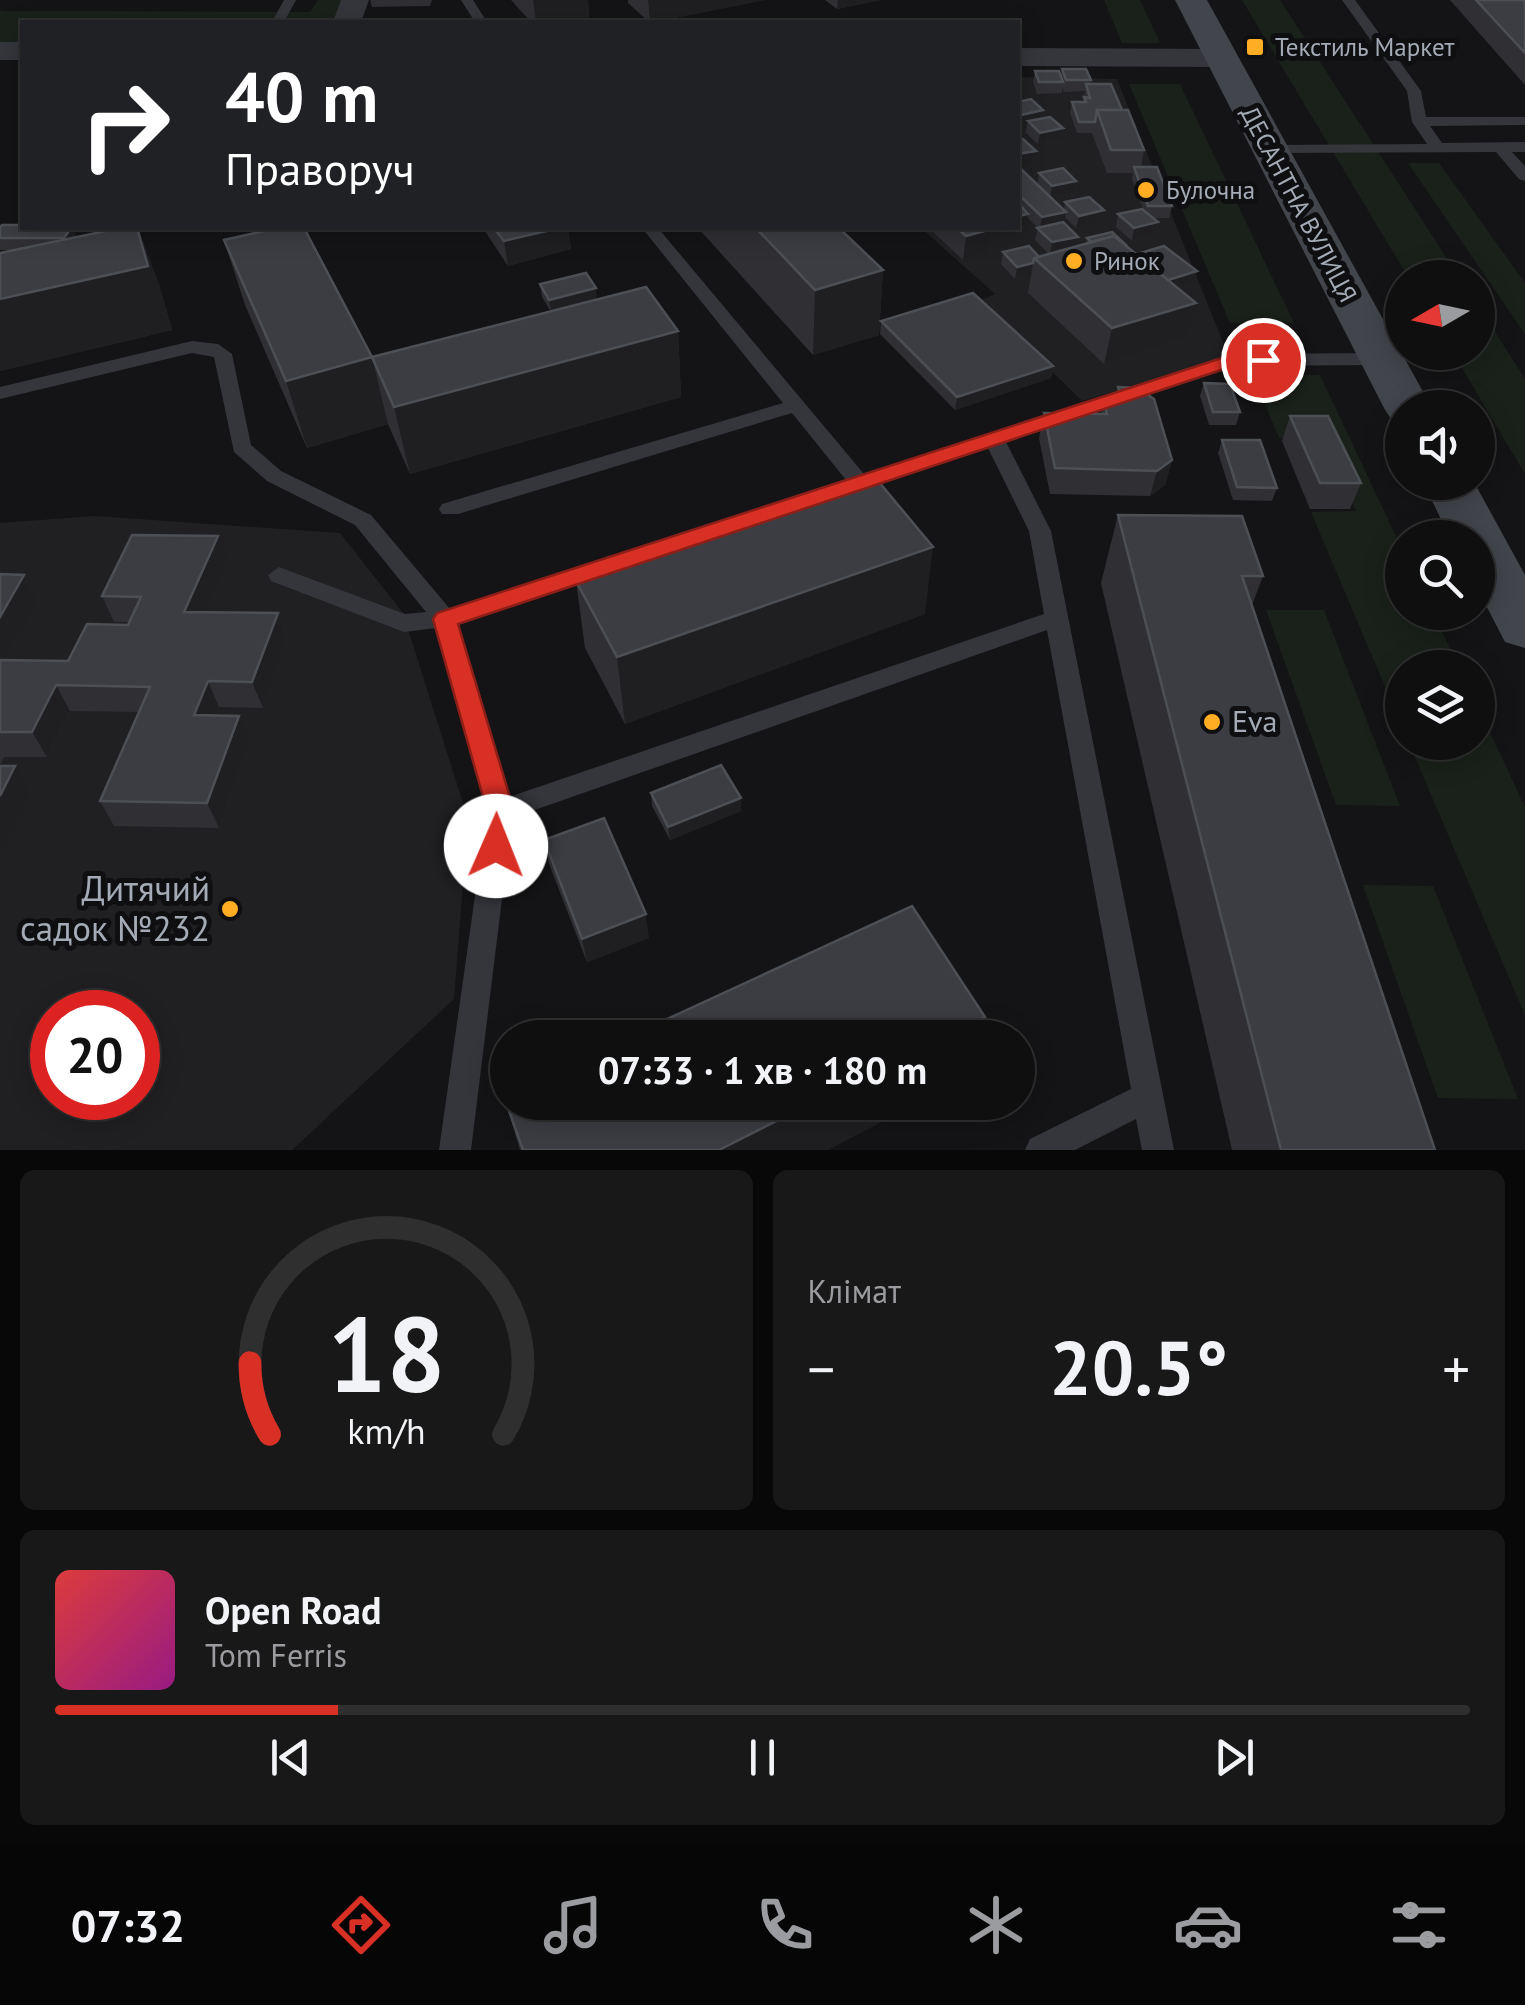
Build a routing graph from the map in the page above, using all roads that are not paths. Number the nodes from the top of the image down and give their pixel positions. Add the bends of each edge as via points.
1 (1191, 0) edge
2 (1348, 0) edge
3 (1020, 56) edge
4 (1221, 58) junction
5 (1525, 121) edge
6 (1419, 122) junction
7 (1436, 147) junction
8 (1500, 147) junction
9 (1525, 147) edge
10 (1271, 150) junction
11 (1525, 176) edge
12 (652, 230) edge
13 (1382, 359) junction
14 (1398, 390) edge
15 (0, 393) edge
16 (797, 406) junction
17 (994, 439) junction
18 (860, 483) junction
19 (450, 509) dead end
20 (1495, 570) edge
21 (278, 576) dead end
22 (1057, 618) junction
23 (445, 619) junction
24 (1525, 627) edge
25 (500, 811) junction
26 (1148, 1097) junction
27 (455, 1150) edge
28 (1042, 1150) edge
29 (1158, 1150) edge

1 - 4 main road, ДЕСАНТНА ВУЛИЦЯ
2 - 6 lane via 1414,91
3 - 4 street
4 - 10 main road, ДЕСАНТНА ВУЛИЦЯ
5 - 6 lane
6 - 7 lane
7 - 8 lane
7 - 10 lane
8 - 9 lane
8 - 11 lane
10 - 13 main road, ДЕСАНТНА ВУЛИЦЯ
12 - 16 lane
13 - 14 main road, ДЕСАНТНА ВУЛИЦЯ
13 - 17 lane via 1235,360
15 - 23 lane via 192,347 223,354 241,447 274,476 363,520
16 - 18 lane
16 - 19 lane
17 - 18 lane
17 - 22 lane via 1040,531
18 - 23 lane
20 - 24 main road
21 - 23 lane via 404,623
22 - 25 lane
22 - 26 lane
23 - 25 lane
25 - 27 lane
26 - 28 lane
26 - 29 lane

